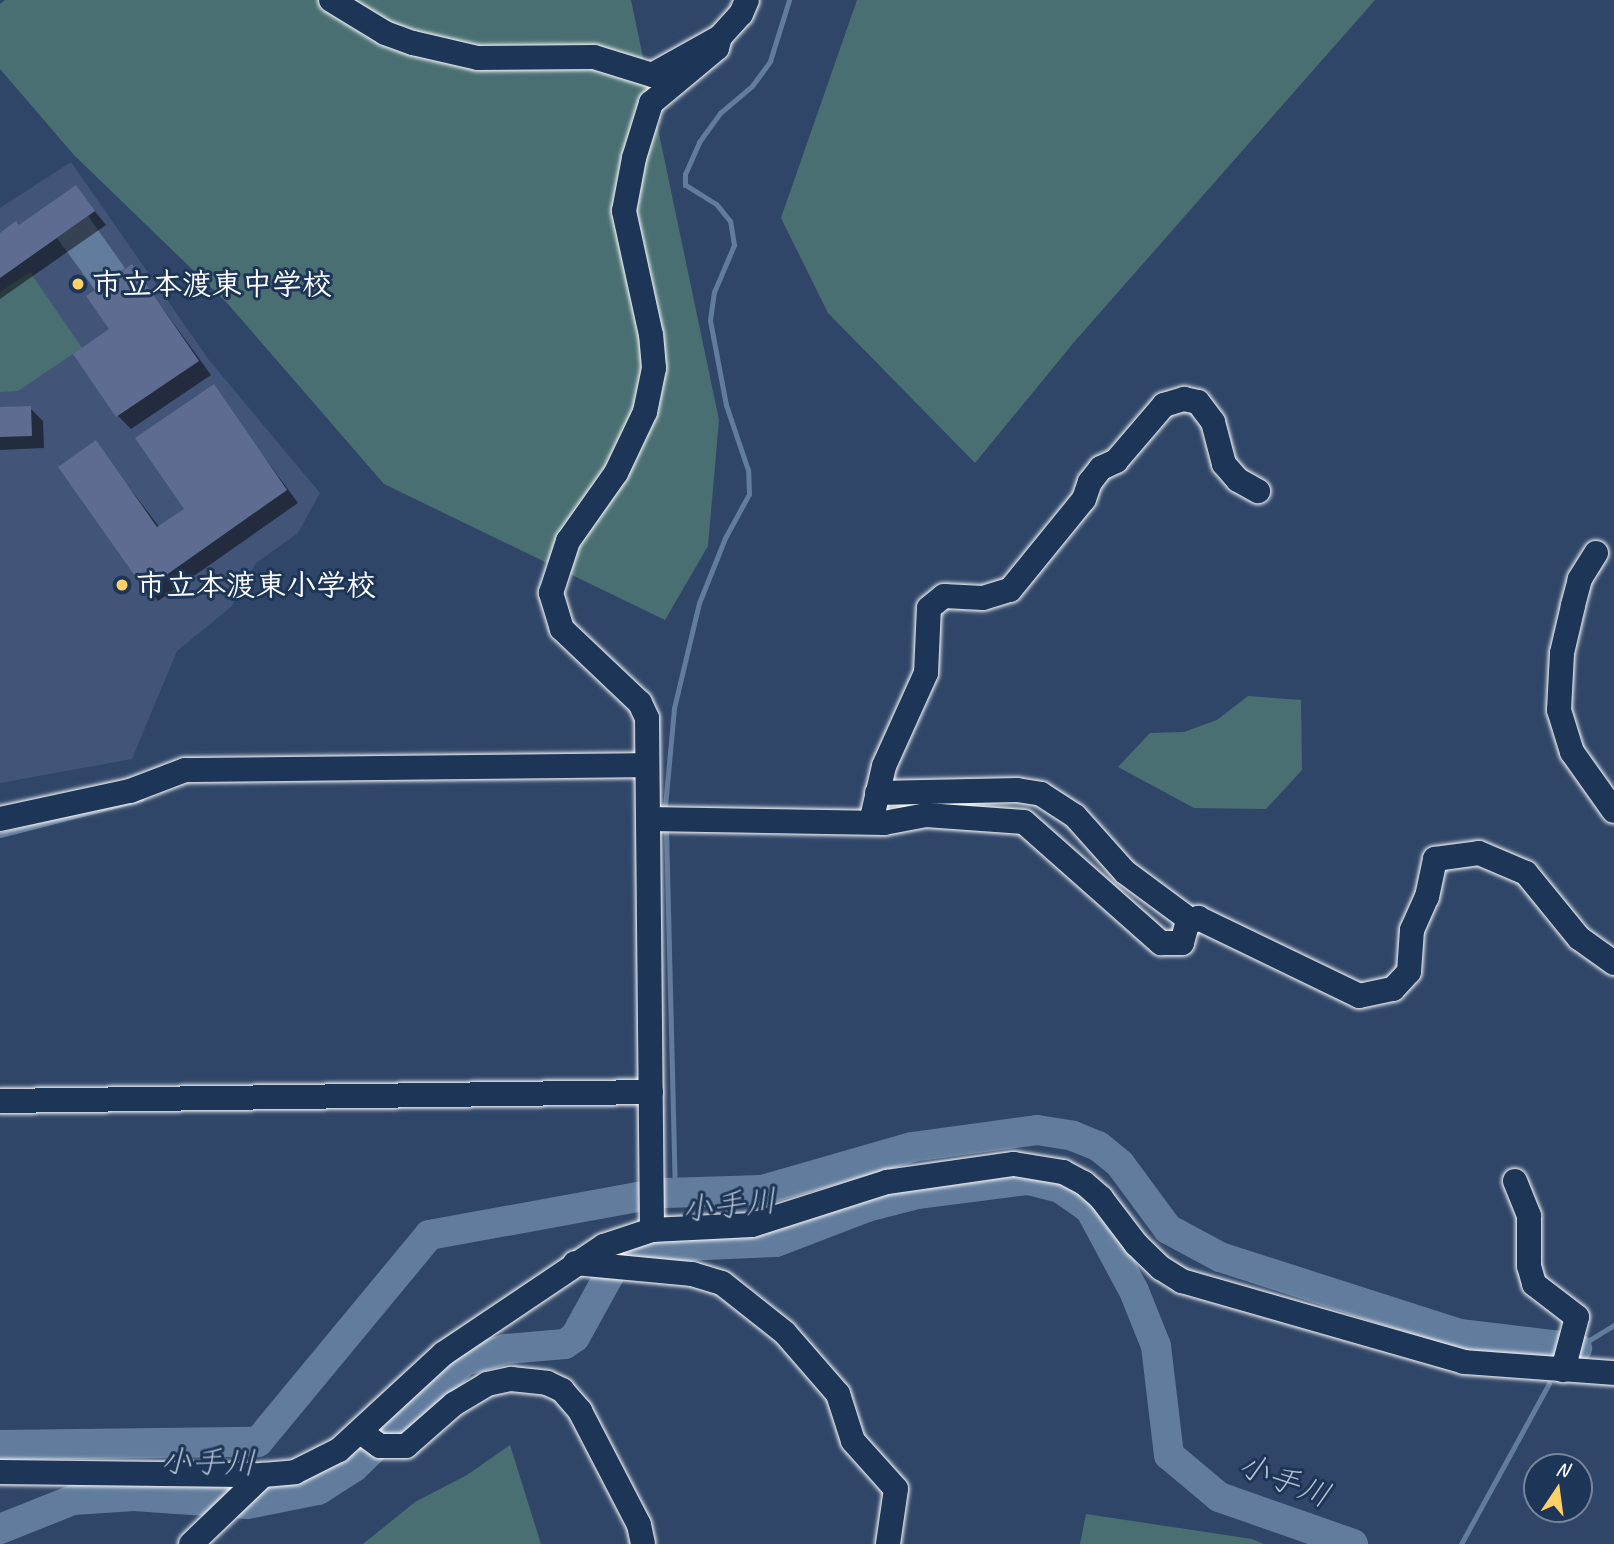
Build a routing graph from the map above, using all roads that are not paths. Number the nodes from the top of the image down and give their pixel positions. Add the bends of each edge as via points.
1 (331, 0) edge
2 (747, 0) edge
3 (719, 37) junction
4 (1258, 491) dead end
5 (1596, 553) dead end
6 (647, 765) junction
7 (877, 793) junction
8 (1614, 811) edge
9 (0, 819) edge
10 (648, 819) junction
11 (871, 822) junction
12 (1190, 920) junction
13 (1614, 963) edge
14 (651, 1092) junction
15 (0, 1101) edge
16 (1515, 1181) dead end
17 (652, 1230) junction
18 (575, 1263) junction
19 (1566, 1356) junction
20 (1614, 1373) edge
21 (371, 1440) junction
22 (0, 1472) edge
23 (256, 1481) junction
24 (191, 1544) edge
25 (643, 1544) edge
26 (888, 1544) edge

1 - 3 street via 386,33 413,43 478,58 594,57 652,75
2 - 3 street via 741,15
3 - 6 street via 717,48 651,103 634,158 624,211 654,368 645,412 616,473 569,541 551,593 562,629 640,703 647,718
4 - 7 street via 1238,480 1224,464 1213,422 1198,402 1184,399 1164,405 1116,461 1101,468 1084,499 1010,590 983,598 944,596 929,608 926,673 884,765
5 - 8 street via 1580,579 1573,606 1562,653 1559,710 1572,752
6 - 9 street via 185,770 130,791
6 - 10 street
7 - 11 street
7 - 12 street via 1017,790 1041,794 1075,816 1125,872
10 - 11 street
10 - 14 street
11 - 12 street via 926,815 1024,822 1161,943 1182,943
12 - 13 street via 1206,921 1359,996 1376,995 1393,989 1409,972 1412,930 1427,897 1435,859 1479,853 1526,873 1579,938
14 - 15 street
14 - 17 street
16 - 19 street via 1529,1216 1529,1266 1534,1284 1576,1315
17 - 18 street via 604,1246
17 - 19 street via 752,1225 887,1182 1014,1164 1041,1166 1084,1184 1152,1260 1182,1281 1464,1363
18 - 21 street via 443,1354
18 - 26 street via 692,1274 722,1283 815,1363 838,1394 853,1441 896,1489
19 - 20 street
21 - 23 street via 319,1463
21 - 25 street via 406,1447 454,1404 487,1384 511,1378 548,1382 580,1411 639,1525
22 - 23 street
23 - 24 street

